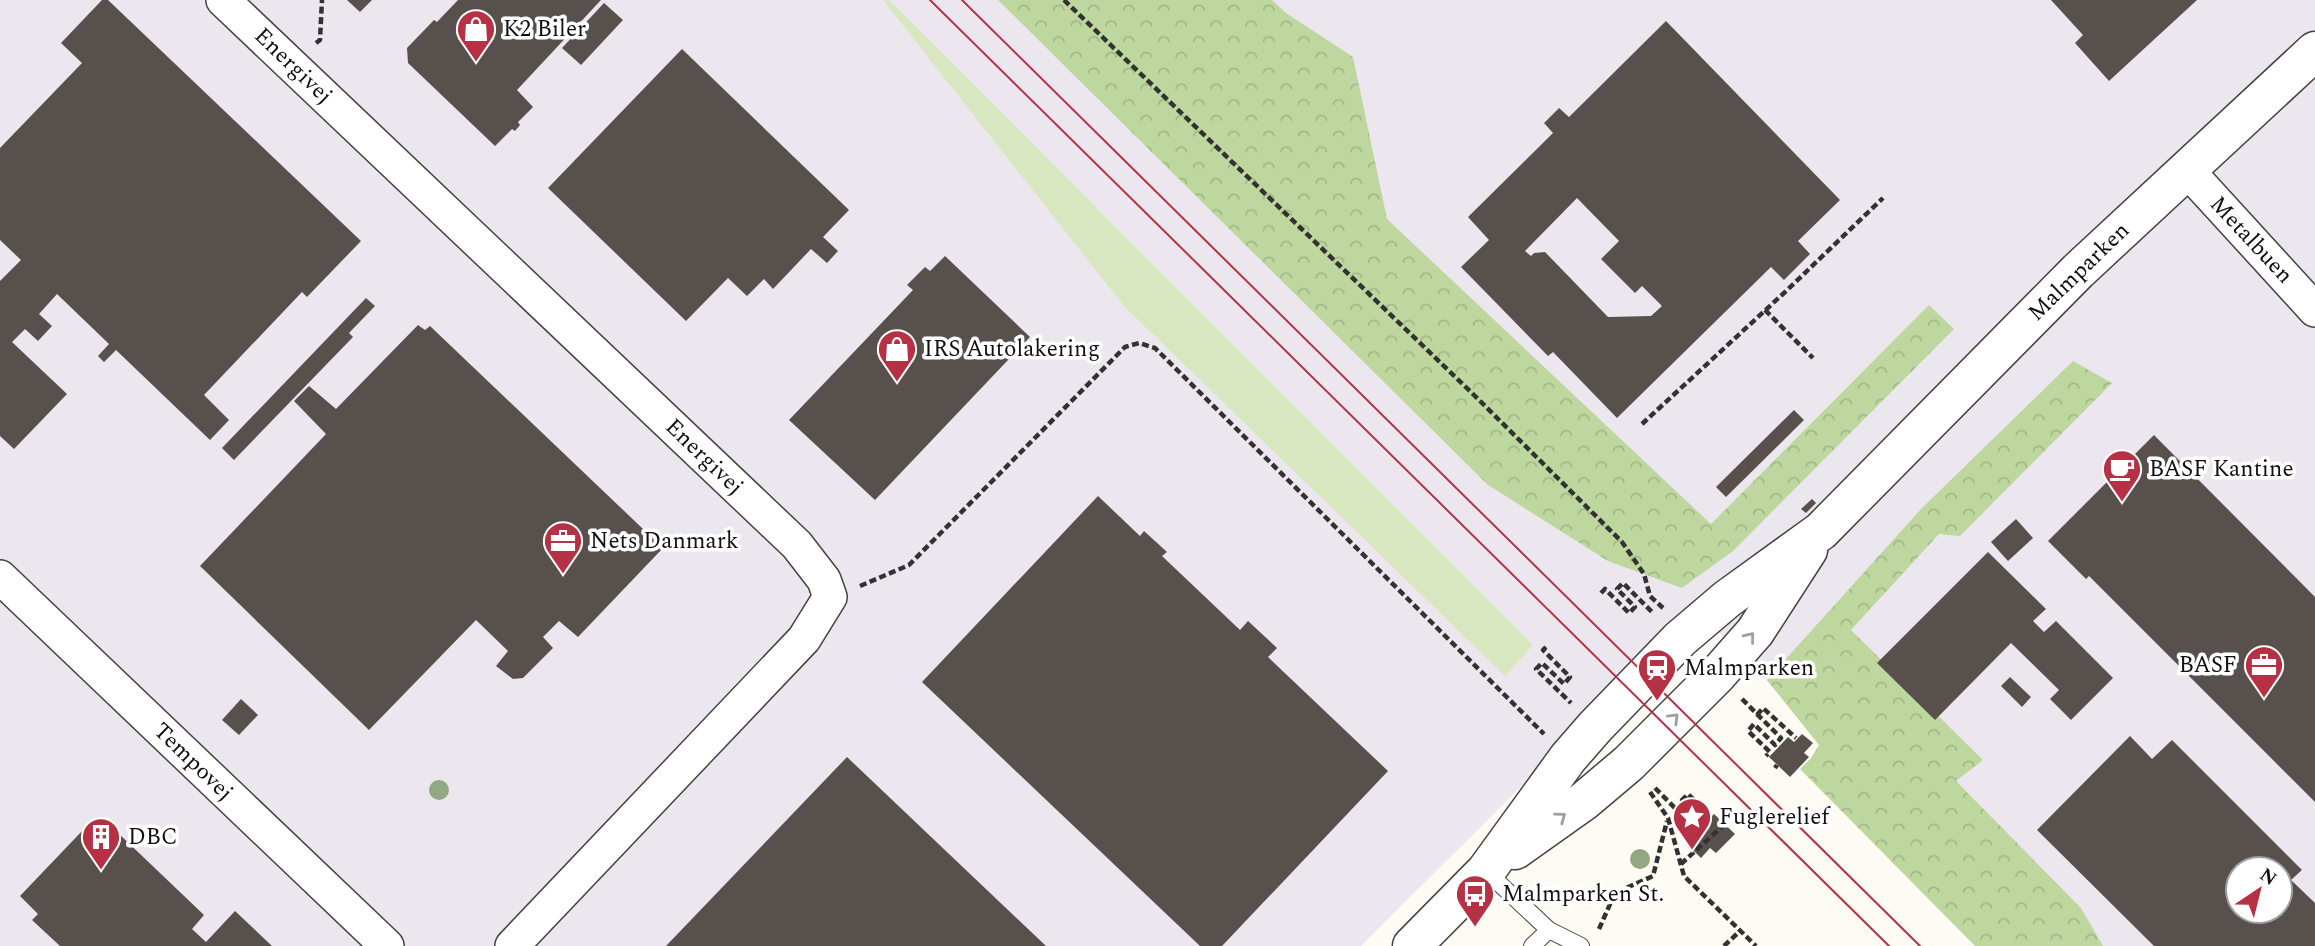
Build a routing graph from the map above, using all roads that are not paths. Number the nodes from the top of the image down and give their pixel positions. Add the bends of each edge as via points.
1 (223, 0) edge
2 (2315, 51) edge
3 (2187, 170) junction
4 (2315, 310) edge
5 (1821, 531) junction
6 (0, 577) edge
7 (1486, 871) junction
8 (1549, 930) junction
9 (387, 946) edge
10 (512, 946) edge
11 (1412, 946) edge
12 (1532, 946) edge
13 (1581, 946) edge

1 - 10 street, Energivej via 797,545 824,580 830,597 804,639
2 - 3 street, Malmparken
3 - 4 street, Metalbuen
3 - 5 street, Malmparken via 2078,271
5 - 7 street, Malmparken via 1688,632 1586,737
7 -> 5 street, Malmparken via 1629,763 1717,675 1755,632
6 - 9 street, Tempovej
7 - 8 lane
7 - 11 street, Malmparken
8 - 12 lane
8 - 13 lane

